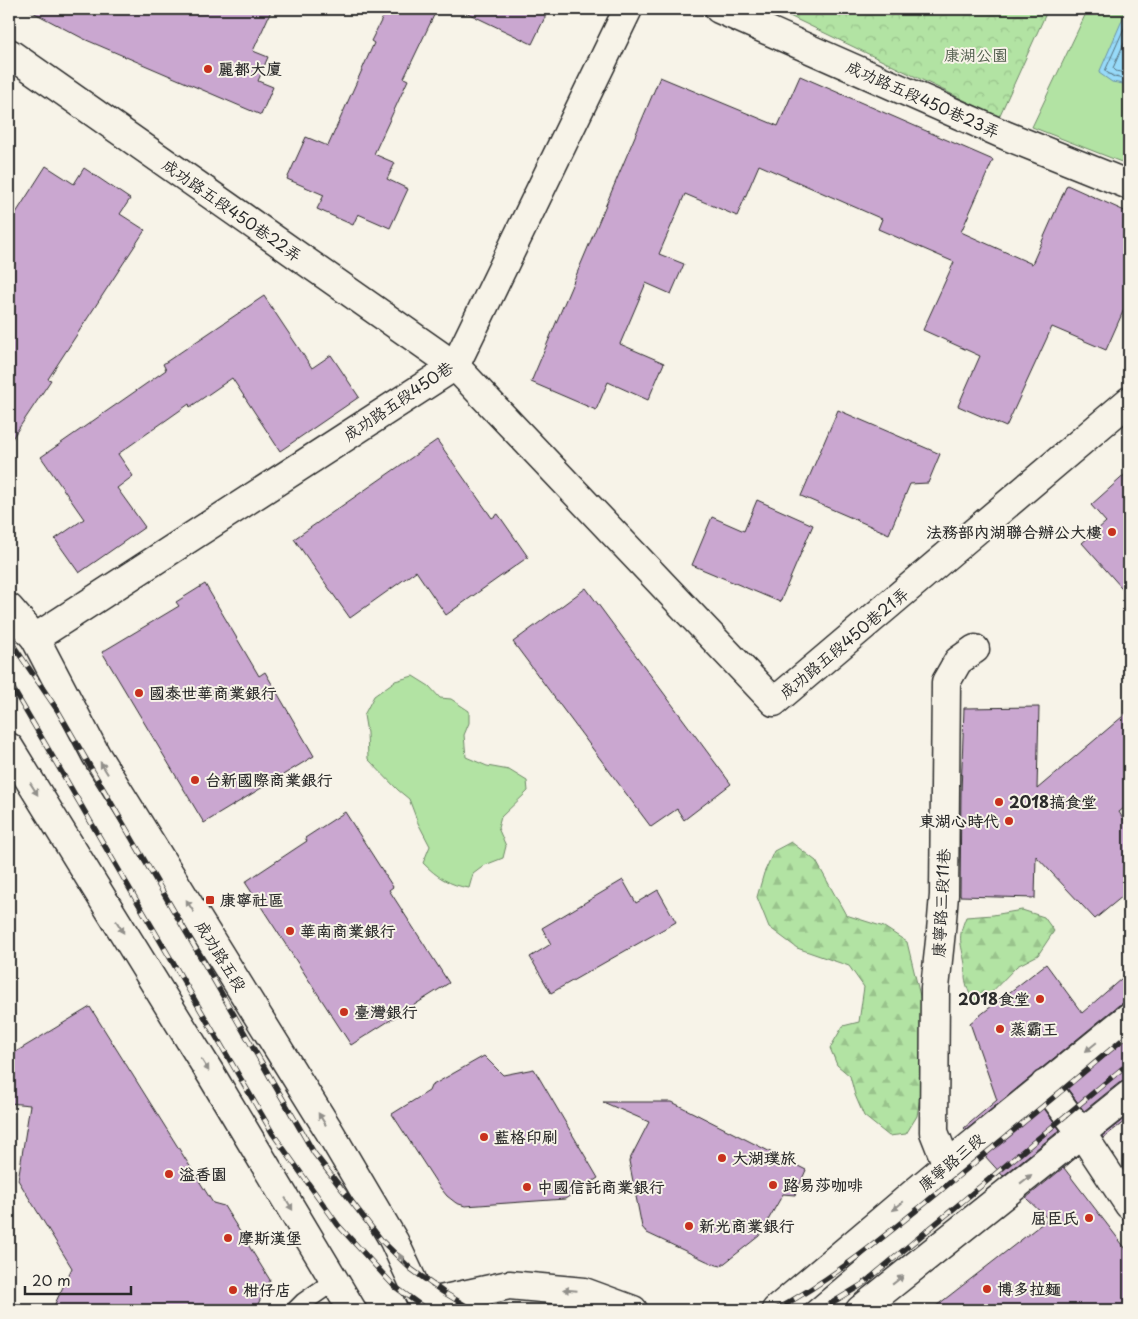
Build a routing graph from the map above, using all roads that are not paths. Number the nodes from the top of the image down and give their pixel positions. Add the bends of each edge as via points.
1 (628, 9) edge
2 (719, 9) edge
3 (9, 54) edge
4 (1129, 185) edge
5 (455, 366) junction
6 (1129, 401) edge
7 (9, 608) edge
8 (34, 638) junction
9 (974, 649) dead end
10 (9, 747) edge
11 (1129, 1017) edge
12 (1045, 1084) junction
13 (1129, 1095) edge
14 (1082, 1134) junction
15 (948, 1165) junction
16 (1126, 1193) edge
17 (334, 1281) junction
18 (424, 1307) edge
19 (296, 1310) edge
20 (352, 1310) edge
21 (633, 1310) edge
22 (776, 1310) edge
23 (860, 1310) edge

1 - 5 street, 成功路五段450巷
2 - 4 street, 成功路五段450巷23弄 via 1007,136
3 - 5 street, 成功路五段450巷22弄
5 - 6 street, 成功路五段450巷21弄 via 774,702
5 - 8 street, 成功路五段450巷
7 - 8 street, 成功路五段
18 -> 8 street, 成功路五段 via 394,1241 96,755
9 - 15 street, 康寧路三段11巷 via 958,661 946,682 944,895 935,988 934,1132
10 -> 17 street via 207,1067
11 -> 12 street, 康寧路三段
12 - 14 street
12 - 15 street, 康寧路三段
13 - 14 street
14 - 16 street
23 -> 14 street
15 -> 22 street, 康寧路三段
17 - 19 lane
17 - 20 street
21 -> 18 street via 584,1292 509,1285

